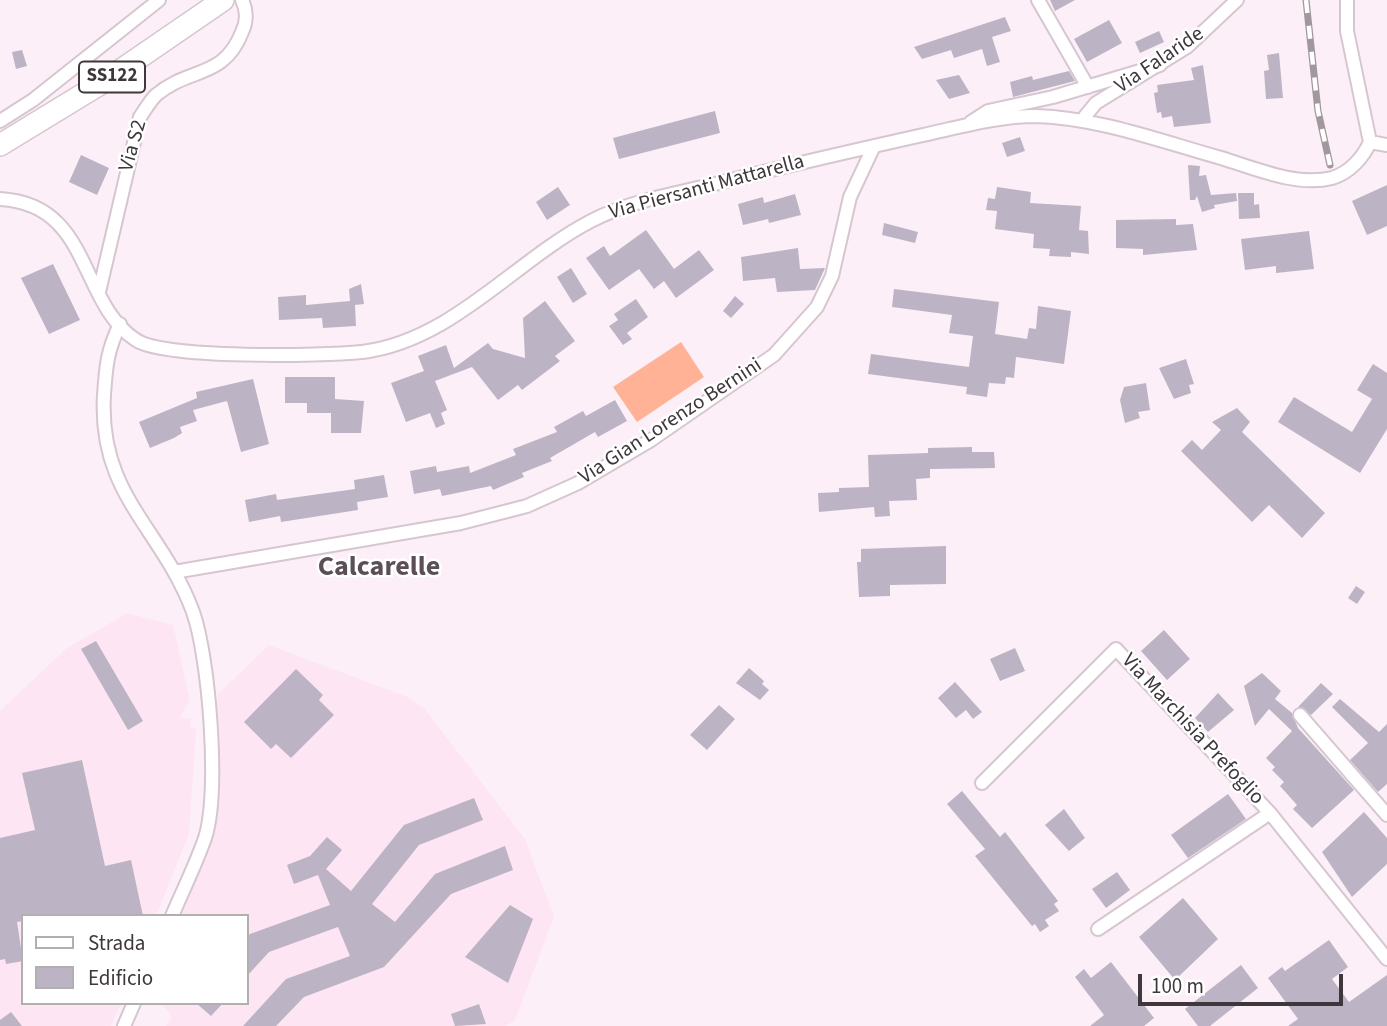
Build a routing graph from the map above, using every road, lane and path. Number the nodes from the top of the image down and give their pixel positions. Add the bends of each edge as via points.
1 (159, 0) edge
2 (1038, 0) edge
3 (1237, 0) edge
4 (1347, 0) edge
5 (221, 1) edge
6 (244, 4) edge
7 (1160, 65) junction
8 (1088, 87) junction
9 (1082, 120) junction
10 (0, 121) edge
11 (964, 126) junction
12 (1370, 142) junction
13 (0, 145) edge
14 (1387, 145) edge
15 (874, 146) junction
16 (0, 199) edge
17 (99, 292) junction
18 (120, 324) junction
19 (174, 572) junction
20 (1300, 715) dead end
21 (982, 783) dead end
22 (1270, 813) junction
23 (1387, 815) edge
24 (173, 914) edge
25 (1098, 929) dead end
26 (1387, 959) edge
27 (133, 1005) edge
28 (124, 1026) edge

1 - 10 street
2 - 8 street
3 - 7 street, Via Falaride via 1187,47
4 - 12 street via 1347,31
5 - 13 main road, SS122 via 106,81
6 - 17 street, Via S2 via 245,26 235,50 222,64 156,95 139,117
7 - 8 street
7 - 9 street, Via Falaride via 1096,103
8 - 11 street via 988,111
9 - 11 street, Via Piersanti Mattarella via 1017,117
9 - 12 street, Via Piersanti Mattarella via 1288,178 1332,178 1354,165
11 - 15 street, Via Piersanti Mattarella
12 - 14 street
15 - 18 street, Via Piersanti Mattarella via 726,175 594,219 432,331 383,349 284,355 173,350 152,348
15 - 19 street, Via Gian Lorenzo Bernini via 850,197 832,276 817,307 774,355 651,440 578,483 527,506 461,523
16 - 17 street, Via Piersanti Mattarella via 25,203 60,225 86,262
17 - 18 street, Via Piersanti Mattarella
18 - 19 street via 107,351 102,419 107,451 116,480
19 - 24 street via 192,610 203,651 211,726 205,837
20 - 23 street
21 - 22 street, Via Marchisia Prefoglio via 1116,649
22 - 25 street
22 - 26 street, Via Marchisia Prefoglio
27 - 28 street

